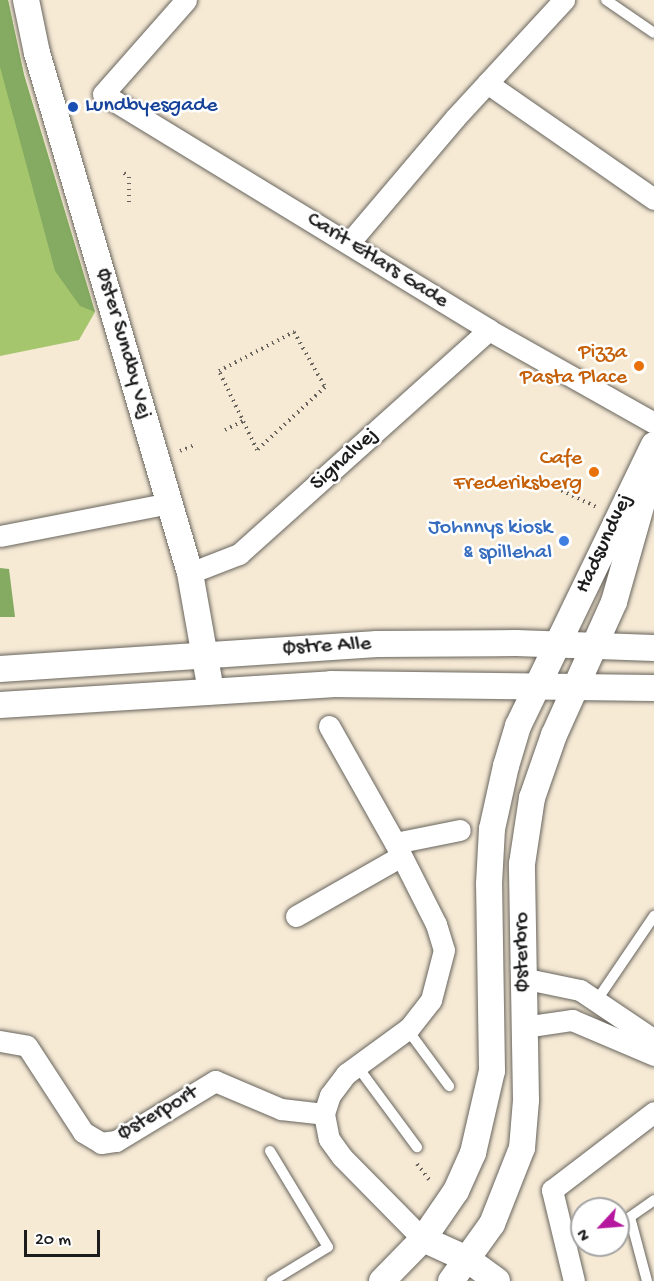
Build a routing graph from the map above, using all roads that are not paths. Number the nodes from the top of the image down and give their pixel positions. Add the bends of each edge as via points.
1 (26, 0) edge
2 (186, 0) edge
3 (564, 0) edge
4 (606, 0) edge
5 (654, 33) edge
6 (487, 83) junction
7 (654, 199) edge
8 (349, 243) junction
9 (489, 330) junction
10 (654, 423) edge
11 (654, 445) edge
12 (654, 460) edge
13 (650, 487) edge
14 (170, 503) junction
15 (0, 536) edge
16 (189, 573) junction
17 (558, 644) junction
18 (594, 645) junction
19 (654, 648) edge
20 (207, 655) junction
21 (0, 669) edge
22 (537, 687) junction
23 (575, 687) junction
24 (654, 688) edge
25 (211, 691) junction
26 (0, 705) edge
27 (329, 726) dead end
28 (460, 830) dead end
29 (398, 849) junction
30 (297, 916) dead end
31 (654, 916) edge
32 (522, 978) junction
33 (597, 1000) junction
34 (524, 1027) junction
35 (407, 1029) junction
36 (654, 1040) edge
37 (0, 1041) edge
38 (654, 1054) edge
39 (357, 1066) junction
40 (449, 1086) dead end
41 (654, 1112) edge
42 (324, 1114) junction
43 (417, 1147) dead end
44 (270, 1150) dead end
45 (654, 1200) edge
46 (423, 1239) junction
47 (467, 1258) junction
48 (272, 1281) edge
49 (381, 1281) edge
50 (451, 1281) edge
51 (497, 1281) edge
52 (574, 1281) edge
53 (647, 1281) edge

1 - 14 street, Øster Sundby Vej via 37,53
2 - 8 street, Carit Etlars Gade via 103,94
3 - 6 street
4 - 5 lane
6 - 7 street
6 - 8 street
8 - 9 street, Carit Etlars Gade
9 - 10 street, Carit Etlars Gade
9 - 16 street, Signalvej via 239,554
11 - 17 street, Hadsundvej via 616,516
12 - 13 street, Hadsundvej
13 - 18 street, Hadsundvej via 614,602
14 - 15 street
14 - 16 street, Øster Sundby Vej
16 - 20 street, Øster Sundby Vej
17 - 18 street, Østre Alle
17 - 20 street, Østre Alle via 377,644
17 - 22 street, Østerbro
18 - 19 street, Østre Alle
18 - 23 street, Østerbro
20 - 21 street, Østre Alle
20 - 25 street, Øster Sundby Vej
22 - 23 street, Østre Alle
22 - 25 street, Østre Alle via 331,684
22 - 46 street, Østerbro via 515,736 492,829 488,920 492,1071 483,1123 456,1191
23 - 24 street, Østre Alle
23 - 32 street, Østerbro via 540,770 526,826
25 - 26 street, Østre Alle
27 - 29 street
28 - 29 street
29 - 30 street
29 - 35 street via 436,924 444,950 431,1000
31 - 33 lane
32 - 33 street via 580,990
32 - 34 street, Østerbro
33 - 36 street
34 - 38 street via 572,1020
34 - 47 street, Østerbro via 526,1100 522,1148 502,1203
35 - 39 street
35 - 40 lane
37 - 42 street, Østerport via 27,1046 82,1132 101,1143 116,1141 215,1081 281,1109
39 - 42 street via 330,1095
39 - 43 lane
41 - 52 street via 552,1190
42 - 46 street, Østerbro via 329,1139 342,1157
44 - 48 lane via 328,1247
45 - 53 lane via 630,1217
46 - 47 street, Østerbro
46 - 49 street
46 - 50 street, Østerbro
47 - 50 street, Østerbro
47 - 51 street, Østerbro

